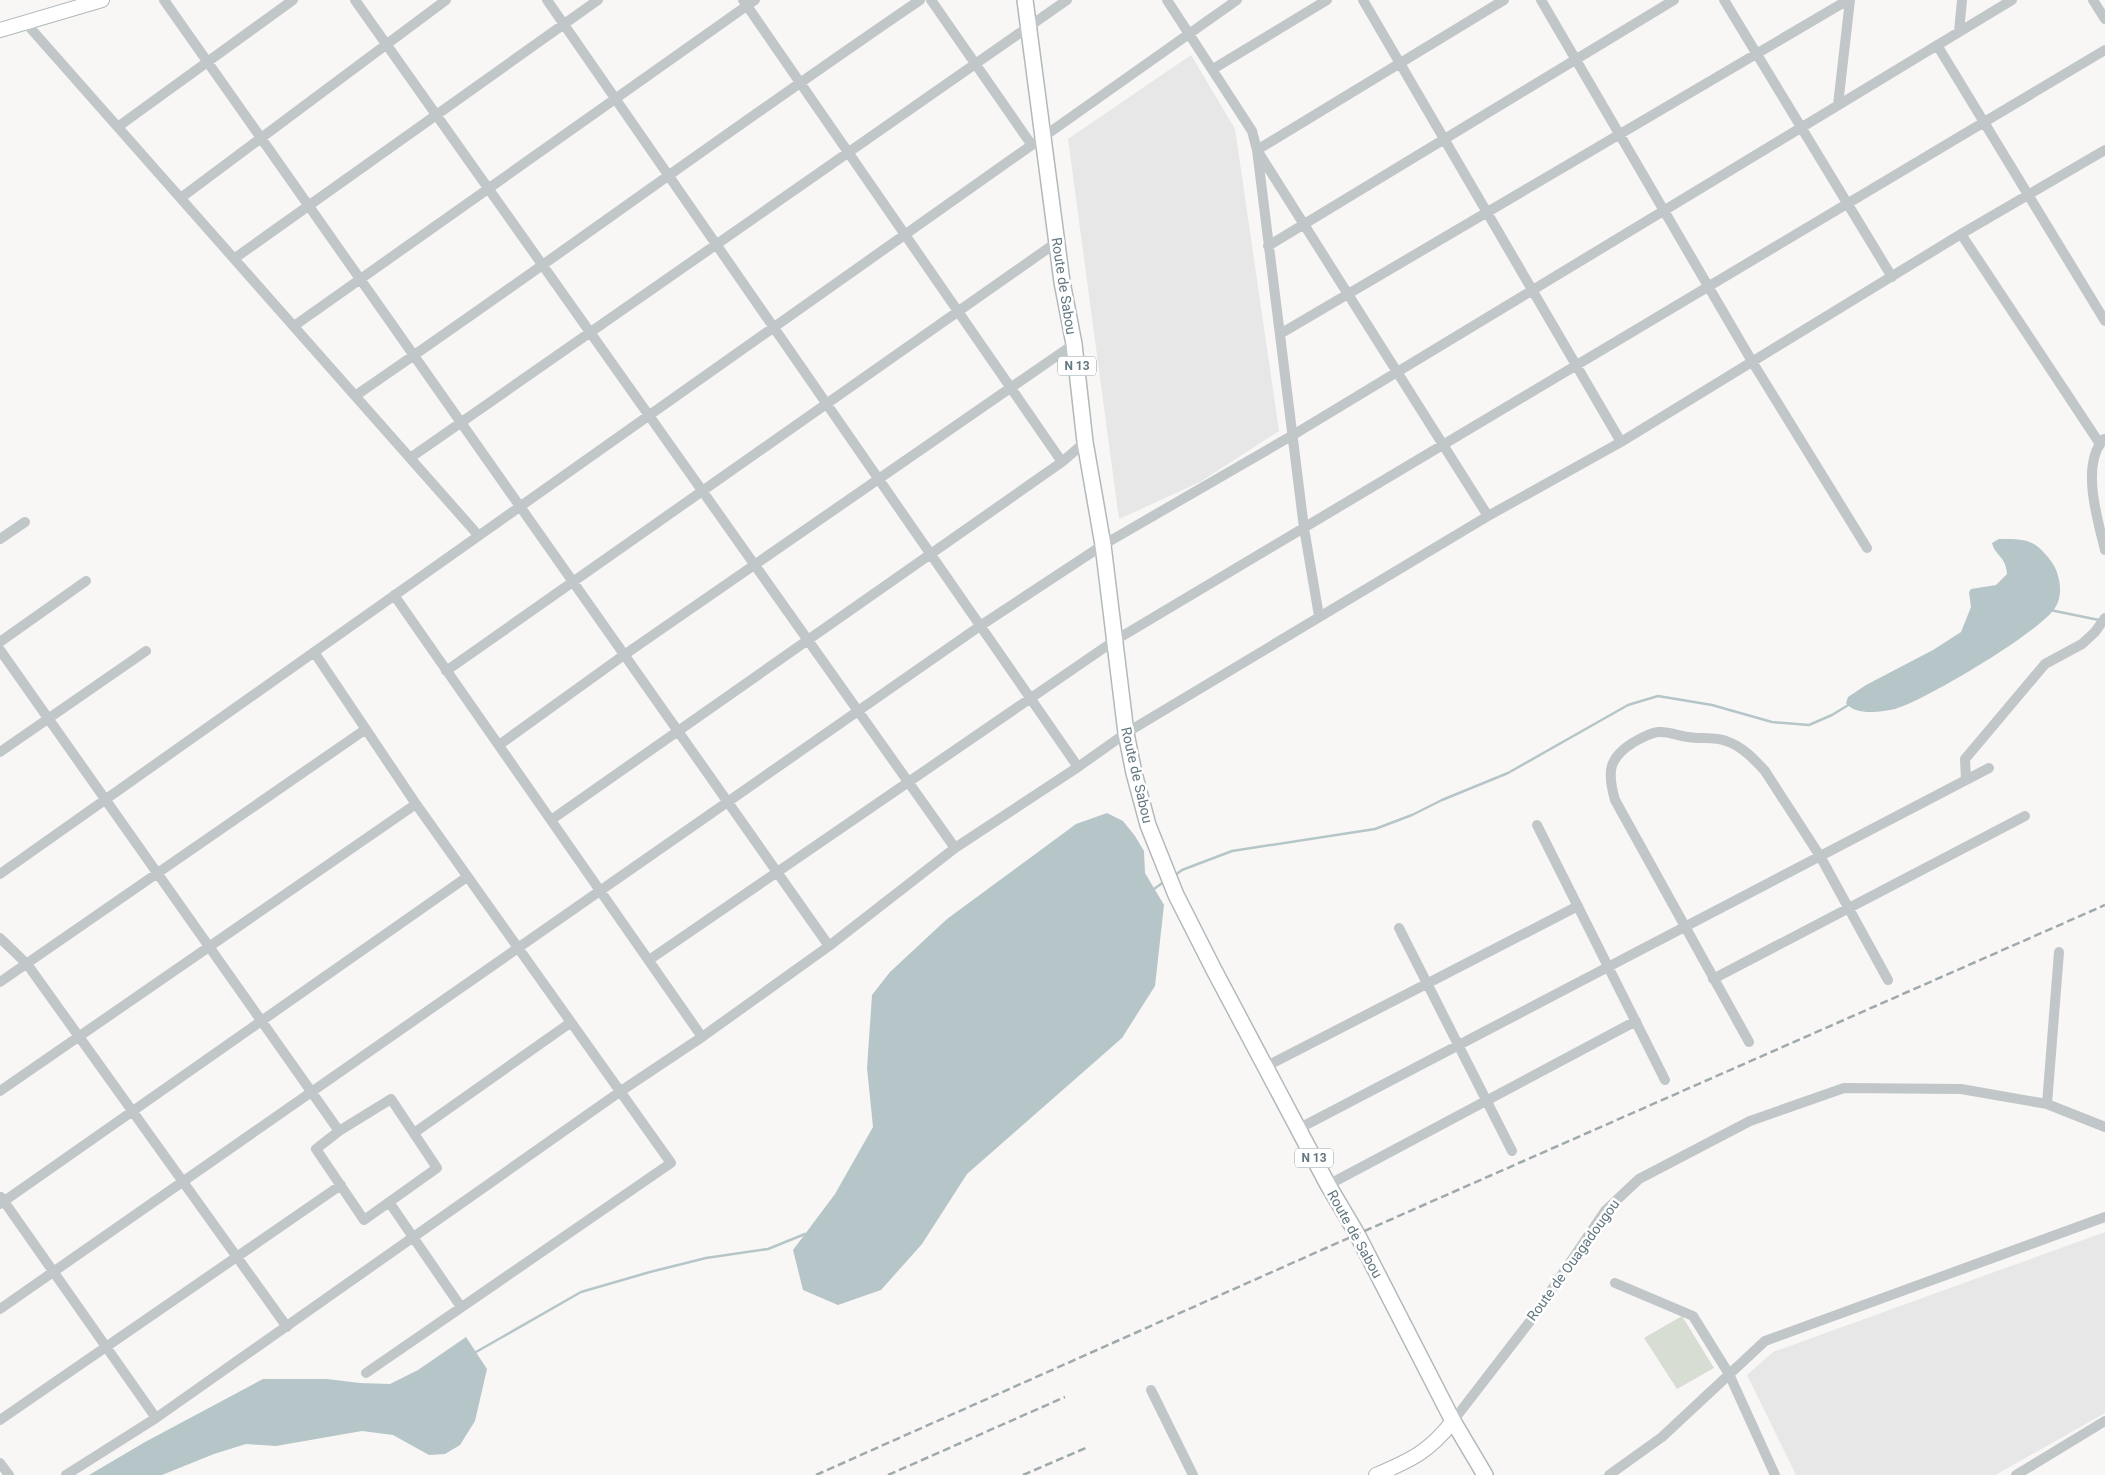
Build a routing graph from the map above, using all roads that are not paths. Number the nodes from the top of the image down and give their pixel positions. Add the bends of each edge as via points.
1 (102, 0) edge
2 (164, 0) edge
3 (293, 0) edge
4 (355, 0) edge
5 (446, 0) edge
6 (547, 0) edge
7 (598, 0) edge
8 (920, 0) edge
9 (931, 0) edge
10 (1025, 0) edge
11 (1067, 0) edge
12 (1168, 0) edge
13 (1237, 0) edge
14 (1327, 0) edge
15 (1363, 0) edge
16 (1504, 0) edge
17 (1541, 0) edge
18 (1674, 0) edge
19 (1724, 0) edge
20 (1849, 0) edge
21 (1962, 0) edge
22 (2012, 0) edge
23 (2093, 0) edge
24 (748, 2) edge
25 (2105, 20) edge
26 (25, 22) junction
27 (564, 24) junction
28 (1028, 27) junction
29 (0, 30) edge
30 (1958, 32) junction
31 (1190, 34) junction
32 (386, 44) junction
33 (1937, 46) junction
34 (2105, 50) edge
35 (1757, 54) junction
36 (1576, 60) junction
37 (207, 61) junction
38 (975, 63) junction
39 (1400, 63) junction
40 (1212, 69) junction
41 (799, 82) junction
42 (616, 98) junction
43 (1838, 105) junction
44 (436, 115) junction
45 (1984, 122) junction
46 (119, 126) junction
47 (1801, 128) junction
48 (1619, 134) junction
49 (261, 137) junction
50 (1444, 139) junction
51 (1037, 140) junction
52 (1257, 150) junction
53 (2105, 150) edge
54 (848, 153) junction
55 (669, 176) junction
56 (488, 188) junction
57 (2028, 195) junction
58 (182, 197) junction
59 (1848, 203) junction
60 (309, 207) junction
61 (1664, 211) junction
62 (1487, 212) junction
63 (1304, 224) junction
64 (904, 234) junction
65 (1961, 234) junction
66 (1057, 242) junction
67 (717, 245) junction
68 (1268, 246) junction
69 (235, 258) junction
70 (543, 265) junction
71 (1892, 277) junction
72 (359, 278) junction
73 (1708, 287) junction
74 (1532, 290) junction
75 (1348, 294) junction
76 (958, 312) junction
77 (2105, 320) edge
78 (294, 326) junction
79 (773, 326) junction
80 (590, 332) junction
81 (1280, 334) junction
82 (1074, 344) junction
83 (414, 355) junction
84 (1753, 363) junction
85 (1576, 365) junction
86 (1397, 372) junction
87 (1010, 387) junction
88 (355, 396) junction
89 (827, 404) junction
90 (648, 415) junction
91 (461, 423) junction
92 (1293, 435) junction
93 (2103, 441) edge
94 (1085, 442) junction
95 (1621, 442) junction
96 (1443, 445) junction
97 (410, 458) junction
98 (1062, 462) junction
99 (878, 479) junction
100 (702, 491) junction
101 (520, 506) junction
102 (1488, 516) junction
103 (25, 522) dead end
104 (1304, 528) junction
105 (478, 535) junction
106 (0, 539) edge
107 (1102, 544) junction
108 (1867, 548) dead end
109 (2105, 550) edge
110 (930, 554) junction
111 (755, 565) junction
112 (86, 581) dead end
113 (572, 581) junction
114 (394, 595) junction
115 (1320, 616) junction
116 (2103, 622) edge
117 (980, 626) junction
118 (807, 640) junction
119 (1114, 641) junction
120 (0, 642) edge
121 (0, 650) edge
122 (146, 651) dead end
123 (314, 652) junction
124 (624, 655) junction
125 (446, 670) junction
126 (1031, 699) junction
127 (858, 711) junction
128 (49, 718) junction
129 (366, 729) junction
130 (677, 730) junction
131 (1126, 733) junction
132 (499, 745) junction
133 (0, 752) edge
134 (1078, 767) junction
135 (1989, 768) dead end
136 (1966, 780) junction
137 (909, 782) junction
138 (106, 799) junction
139 (728, 802) junction
140 (416, 804) junction
141 (2025, 816) dead end
142 (551, 820) junction
143 (1537, 825) dead end
144 (955, 848) junction
145 (1820, 856) junction
146 (158, 873) junction
147 (777, 873) junction
148 (0, 874) edge
149 (467, 877) junction
150 (600, 890) junction
151 (1578, 906) junction
152 (1849, 908) junction
153 (1684, 927) junction
154 (1399, 928) dead end
155 (0, 938) edge
156 (829, 946) junction
157 (209, 947) junction
158 (518, 949) junction
159 (2060, 952) dead end
160 (649, 960) junction
161 (27, 964) junction
162 (1608, 967) junction
163 (1714, 979) junction
164 (1888, 980) dead end
165 (0, 982) edge
166 (1427, 984) junction
167 (262, 1021) junction
168 (1636, 1021) junction
169 (570, 1023) junction
170 (79, 1036) junction
171 (702, 1037) junction
172 (1749, 1042) dead end
173 (1458, 1045) junction
174 (1265, 1067) junction
175 (1665, 1080) dead end
176 (0, 1091) edge
177 (621, 1091) junction
178 (312, 1093) junction
179 (1486, 1101) junction
180 (2048, 1104) junction
181 (133, 1111) junction
182 (2105, 1127) edge
183 (1298, 1129) junction
184 (339, 1131) junction
185 (414, 1133) junction
186 (1512, 1151) dead end
187 (184, 1182) junction
188 (341, 1185) junction
189 (1328, 1185) junction
190 (1, 1201) edge
191 (388, 1202) junction
192 (2105, 1217) edge
193 (413, 1238) junction
194 (236, 1256) junction
195 (54, 1272) junction
196 (1616, 1283) dead end
197 (461, 1307) junction
198 (0, 1309) edge
199 (287, 1327) junction
200 (106, 1347) junction
201 (366, 1373) dead end
202 (1729, 1374) junction
203 (1151, 1390) dead end
204 (156, 1418) junction
205 (0, 1420) edge
206 (1452, 1421) junction
207 (2105, 1422) edge
208 (0, 1463) edge
209 (9, 1475) edge
210 (66, 1475) edge
211 (1193, 1475) edge
212 (1376, 1475) edge
213 (1485, 1475) edge
214 (1609, 1475) edge
215 (1775, 1475) edge
216 (2016, 1475) edge

1 - 26 street
2 - 37 street
3 - 37 street
4 - 32 street
5 - 32 street
6 - 27 street
7 - 27 street
8 - 41 street
9 - 38 street
10 - 28 main road, Route de Sabou / N 13
11 - 28 street
12 - 31 street
13 - 31 street
14 - 40 street
15 - 39 street
16 - 39 street
17 - 36 street
18 - 36 street
19 - 35 street
20 - 35 street
20 - 43 street
21 - 30 street
22 - 30 street
23 - 25 street
24 - 41 street
24 - 42 street
26 - 29 street
26 - 46 street
27 - 42 street
27 - 44 street
28 - 38 street
28 - 51 main road, Route de Sabou / N 13
30 - 33 street
31 - 40 street
31 - 51 street
32 - 44 street
32 - 49 street
33 - 43 street
33 - 45 street
34 - 45 street
35 - 47 street
35 - 48 street
36 - 48 street
36 - 50 street
37 - 46 street
37 - 49 street
38 - 51 street
38 - 54 street
39 - 50 street
39 - 52 street
40 - 52 street via 1252,132
41 - 54 street
41 - 55 street
42 - 55 street
42 - 56 street
43 - 47 street
44 - 56 street
44 - 60 street
45 - 57 street
45 - 59 street
46 - 58 street
47 - 59 street
47 - 61 street
48 - 61 street
48 - 62 street
49 - 58 street
49 - 60 street
50 - 62 street
50 - 63 street
51 - 64 street
51 - 66 main road, Route de Sabou / N 13
52 - 63 street
52 - 68 street
53 - 57 street
54 - 64 street
54 - 67 street
55 - 67 street
55 - 70 street
56 - 70 street
56 - 72 street
57 - 65 street
57 - 77 street
58 - 69 street
59 - 71 street
59 - 73 street
60 - 69 street
60 - 72 street
61 - 73 street
61 - 74 street
62 - 74 street
62 - 75 street
63 - 68 street
63 - 75 street
64 - 76 street
64 - 79 street
65 - 71 street
65 - 93 street
66 - 76 street
66 - 82 main road, Route de Sabou / N 13
67 - 79 street
67 - 80 street
68 - 81 street
69 - 78 street
70 - 80 street
70 - 83 street
71 - 84 street
72 - 78 street
72 - 83 street
73 - 84 street
73 - 85 street
74 - 85 street
74 - 86 street
75 - 81 street
75 - 86 street
76 - 87 street
76 - 89 street
78 - 88 street
79 - 89 street
79 - 90 street
80 - 90 street
80 - 91 street
81 - 92 street
82 - 87 street
82 - 94 main road, Route de Sabou / N 13
83 - 88 street
83 - 91 street
84 - 95 street
84 - 108 street
85 - 95 street
85 - 96 street
86 - 92 street
86 - 96 street
87 - 98 street
87 - 99 street
88 - 97 street
89 - 99 street
89 - 100 street
90 - 100 street
90 - 101 street
91 - 97 street
91 - 101 street
92 - 104 street
92 - 107 street
93 - 109 street via 2093,464 2094,502
94 - 98 street
94 - 107 main road, Route de Sabou / N 13
95 - 102 street
96 - 102 street
96 - 104 street
97 - 105 street
98 - 110 street
99 - 110 street
99 - 111 street
100 - 111 street
100 - 113 street
101 - 105 street
101 - 113 street
102 - 115 street
103 - 106 street
104 - 115 street
104 - 119 street
105 - 114 street
107 - 117 street
107 - 119 main road, Route de Sabou / N 13
110 - 117 street
110 - 118 street
111 - 118 street
111 - 124 street
112 - 120 street
113 - 124 street
113 - 125 street
114 - 123 street
114 - 125 street
115 - 131 street
116 - 136 street via 2082,644 2045,664 1965,759
117 - 126 street
117 - 127 street
118 - 127 street
118 - 130 street
119 - 126 street
119 - 131 main road, Route de Sabou / N 13
121 - 128 street
122 - 128 street
123 - 129 street
123 - 138 street
124 - 130 street
124 - 132 street
125 - 132 street
126 - 134 street
126 - 137 street
127 - 137 street
127 - 139 street
128 - 133 street
128 - 138 street
129 - 140 street
129 - 146 street
130 - 139 street
130 - 142 street
131 - 134 street
131 - 174 main road, Route de Sabou / N 13 via 1148,825 1176,895
132 - 142 street
134 - 144 street
135 - 136 street
136 - 145 street
137 - 144 street
137 - 147 street
138 - 146 street
138 - 148 street
139 - 147 street
139 - 150 street
140 - 149 street
140 - 157 street
141 - 152 street
142 - 150 street
143 - 151 street
144 - 156 street
145 - 152 street
145 - 153 street
145 - 153 street via 1765,772 1739,747 1725,740 1687,737 1670,732 1657,732 1641,738 1613,760 1612,792
146 - 157 street
146 - 161 street
147 - 156 street
147 - 160 street
149 - 158 street
149 - 167 street
150 - 158 street
150 - 160 street
151 - 162 street
151 - 166 street
152 - 163 street
152 - 164 street
153 - 162 street
153 - 163 street
154 - 166 street
155 - 161 street
156 - 171 street
157 - 167 street
157 - 170 street
158 - 169 street
158 - 178 street
159 - 180 street
160 - 171 street
161 - 165 street
161 - 170 street
162 - 168 street
162 - 173 street
163 - 172 street
166 - 173 street
166 - 174 street
167 - 178 street
167 - 181 street
168 - 175 street
168 - 179 street
169 - 177 street
169 - 185 street
170 - 176 street
170 - 181 street
171 - 177 street
173 - 179 street
173 - 183 street
174 - 183 main road, Route de Sabou / N 13
177 - 193 street
177 - 197 street via 672,1163
178 - 184 street
178 - 187 street
179 - 186 street
179 - 189 street
180 - 182 street, Route de Ouagadougou
180 - 206 street, Route de Ouagadougou via 1961,1089 1844,1088 1750,1121 1639,1179 1605,1211 1531,1320
181 - 187 street
181 - 190 street
183 - 189 main road, Route de Sabou / N 13
184 - 185 street via 391,1099
184 - 188 street via 316,1148
185 - 191 street via 437,1168
187 - 194 street
187 - 195 street
188 - 191 street via 364,1220
188 - 194 street
189 - 206 main road, Route de Sabou / N 13 via 1358,1234
190 - 195 street
191 - 193 street
192 - 202 street via 1764,1341
193 - 197 street
193 - 199 street
194 - 199 street
194 - 200 street
195 - 198 street
195 - 200 street
196 - 202 street via 1694,1316
197 - 201 street
199 - 204 street
200 - 204 street
200 - 205 street
202 - 214 street via 1662,1437
202 - 215 street
203 - 211 street
204 - 210 street
206 - 212 street, Route de Ouagadougou via 1425,1451
206 - 213 main road, Route de Sabou / N 13
207 - 216 street
208 - 209 street

